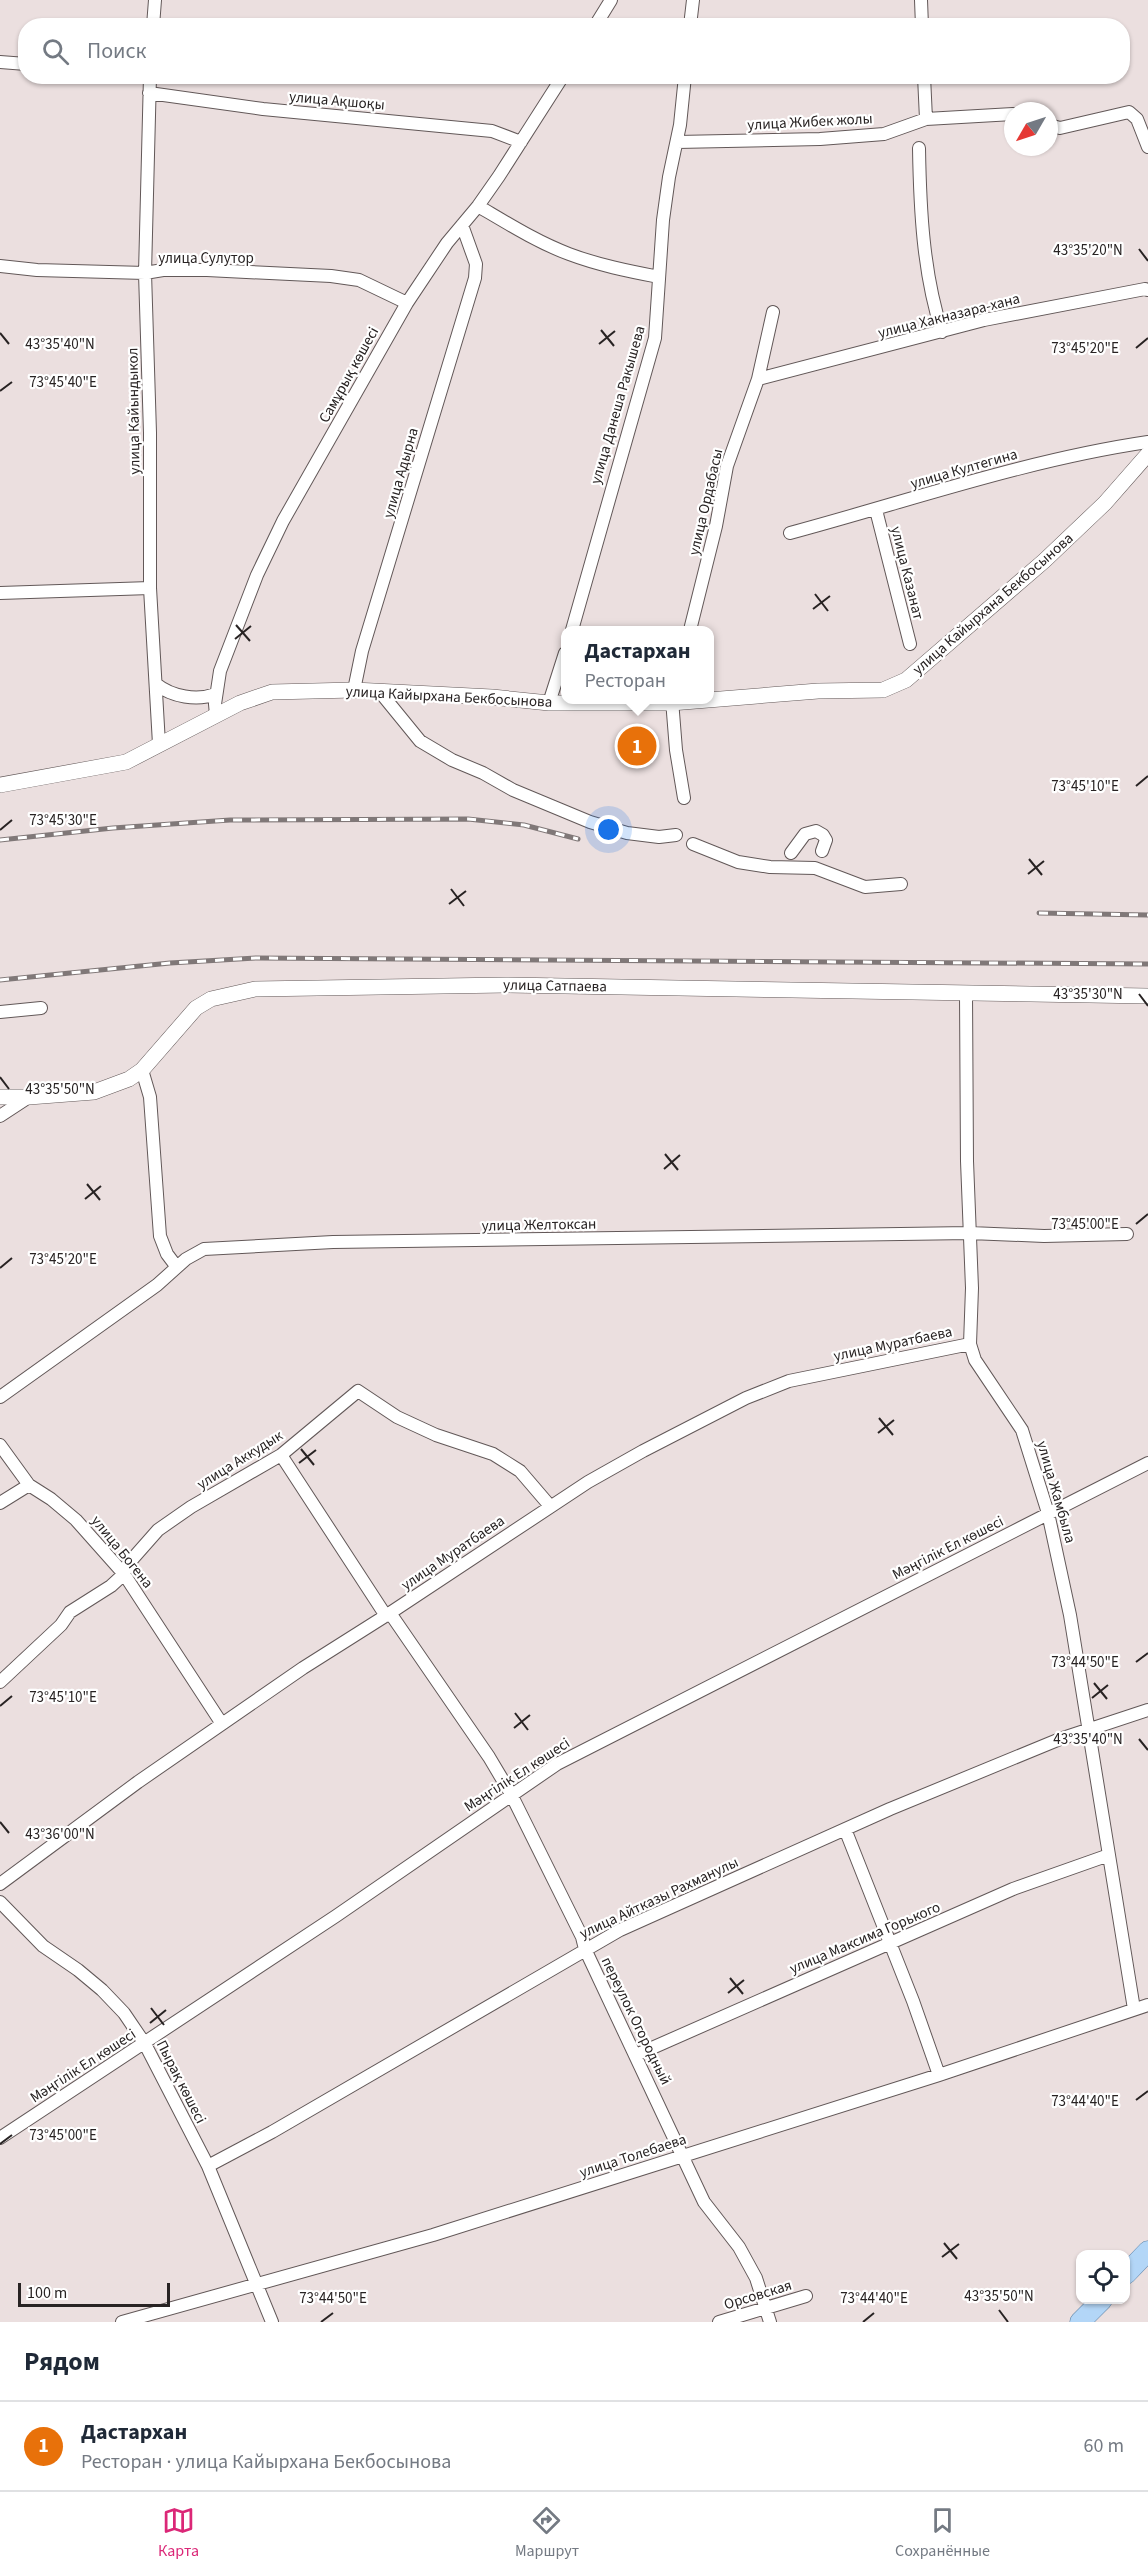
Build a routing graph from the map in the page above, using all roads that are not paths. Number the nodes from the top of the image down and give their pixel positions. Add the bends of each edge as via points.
1 (155, 0) edge
2 (611, 0) edge
3 (693, 0) edge
4 (921, 0) edge
5 (154, 18) edge
6 (601, 18) edge
7 (691, 18) edge
8 (922, 18) edge
9 (0, 62) edge
10 (18, 63) edge
11 (150, 84) edge
12 (558, 84) edge
13 (684, 84) edge
14 (924, 84) edge
15 (149, 93) junction
16 (1004, 115) edge
17 (926, 119) junction
18 (1058, 127) edge
19 (521, 142) junction
20 (677, 142) junction
21 (1148, 147) edge
22 (919, 148) dead end
23 (478, 206) junction
24 (462, 225) junction
25 (0, 266) edge
26 (145, 273) junction
27 (659, 277) junction
28 (1148, 290) edge
29 (407, 303) junction
30 (773, 312) dead end
31 (942, 332) junction
32 (758, 379) junction
33 (1148, 442) edge
34 (1148, 454) edge
35 (876, 510) junction
36 (790, 533) dead end
37 (150, 588) junction
38 (0, 593) edge
39 (573, 626) edge
40 (691, 626) edge
41 (910, 644) dead end
42 (561, 666) edge
43 (156, 684) junction
44 (354, 690) junction
45 (380, 692) junction
46 (216, 694) junction
47 (714, 698) edge
48 (549, 703) junction
49 (561, 703) edge
50 (672, 704) edge
51 (216, 715) junction
52 (159, 744) junction
53 (0, 785) edge
54 (684, 798) dead end
55 (676, 836) dead end
56 (693, 844) dead end
57 (822, 851) dead end
58 (791, 853) dead end
59 (901, 884) dead end
60 (966, 994) junction
61 (1148, 996) edge
62 (40, 1008) dead end
63 (0, 1012) edge
64 (142, 1070) junction
65 (0, 1096) edge
66 (29, 1097) junction
67 (0, 1116) edge
68 (970, 1233) junction
69 (1127, 1234) dead end
70 (176, 1266) junction
71 (970, 1344) junction
72 (0, 1397) edge
73 (0, 1445) edge
74 (281, 1455) junction
75 (1148, 1463) edge
76 (28, 1485) junction
77 (0, 1503) edge
78 (550, 1506) junction
79 (1048, 1513) junction
80 (124, 1574) junction
81 (388, 1615) junction
82 (0, 1682) edge
83 (1148, 1710) edge
84 (222, 1724) junction
85 (1089, 1729) junction
86 (511, 1794) junction
87 (845, 1829) junction
88 (1108, 1855) junction
89 (0, 1884) edge
90 (0, 1902) edge
91 (890, 1943) junction
92 (585, 1949) junction
93 (1148, 2005) edge
94 (1134, 2009) junction
95 (145, 2044) junction
96 (636, 2055) junction
97 (939, 2075) junction
98 (0, 2138) edge
99 (682, 2156) junction
100 (208, 2166) junction
101 (1148, 2251) edge
102 (1130, 2269) edge
103 (259, 2284) junction
104 (806, 2296) dead end
105 (1097, 2304) edge
106 (768, 2308) junction
107 (122, 2322) edge
108 (272, 2322) edge
109 (719, 2322) edge
110 (770, 2322) edge
111 (1080, 2322) edge

1 - 5 street
2 - 6 street
3 - 7 street
4 - 8 street
9 - 10 street
11 - 15 street, улица Кайындыкол
12 - 19 street, Самұрық көшесі
13 - 20 street, улица Данеша Ракышева
14 - 17 street
15 - 19 street, улица Ақшоқы via 319,115 448,125 492,131
15 - 26 street, улица Кайындыкол
16 - 17 street, улица Жибек жолы
17 - 20 street, улица Жибек жолы via 884,134
18 - 21 street via 1129,112 1137,119
19 - 23 street, Самұрық көшесі
20 - 27 street, улица Данеша Ракышева via 669,177
22 - 31 street via 920,199 931,290
23 - 24 street, Самұрық көшесі
23 - 27 street via 568,254
24 - 29 street, Самұрық көшесі
24 - 44 street, улица Адырна via 476,264 475,278 362,651
25 - 26 street, улица Сулутор
26 - 29 street, улица Сулутор via 207,270 330,276 359,280
26 - 37 street, улица Кайындыкол
27 - 39 street, улица Данеша Ракышева via 655,338
28 - 31 street, улица Хакназара-хана via 984,320
29 - 46 street, Самұрық көшесі via 283,521 257,575 220,671
30 - 32 street, улица Ордабасы
31 - 32 street, улица Хакназара-хана
32 - 40 street, улица Ордабасы via 728,466
33 - 35 street, улица Култегина via 1104,448 994,474
34 - 47 street, улица Кайырхана Бекбосынова via 1105,503 1044,561 906,680 883,690
35 - 36 street, улица Култегина
35 - 41 street, улица Казанат
37 - 38 street
37 - 43 street, улица Кайындыкол
42 - 48 street
43 - 46 street via 184,696
43 - 52 street, улица Кайындыкол
44 - 45 street, улица Кайырхана Бекбосынова
44 - 51 street, улица Кайырхана Бекбосынова via 272,692
45 - 48 street, улица Кайырхана Бекбосынова
45 - 55 street via 420,741 513,790 627,833
46 - 51 street, Самұрық көшесі
48 - 49 street, улица Кайырхана Бекбосынова
50 - 54 street
51 - 52 street, улица Кайырхана Бекбосынова
52 - 53 street, улица Кайырхана Бекбосынова via 126,762
56 - 59 street via 738,862 815,868 865,887
57 - 58 street via 826,840 816,831 805,834
60 - 61 street, улица Сатпаева
60 - 64 street, улица Сатпаева via 506,985 255,989 221,996 196,1008
60 - 68 street, улица Жамбыла
62 - 63 street
64 - 66 street, улица Сатпаева via 94,1092
64 - 70 street via 150,1097 160,1236
65 - 66 street, улица Сатпаева
66 - 67 street
68 - 69 street, улица Желтоксан
68 - 70 street, улица Желтоксан via 333,1242 204,1248
68 - 71 street, улица Жамбыла
70 - 72 street, улица Желтоксан via 157,1285
71 - 78 street, улица Муратбаева via 789,1381 674,1434
71 - 79 street, улица Жамбыла via 975,1360 1022,1430
73 - 76 street, улица Богена
74 - 78 street, улица Аккудык via 358,1391 397,1417 493,1454 520,1472
74 - 80 street, улица Аккудык via 158,1530
74 - 81 street, переулок Огородный
75 - 79 street, Мәңгілік Ел көшесі
76 - 77 street
76 - 80 street, улица Богена via 76,1520
78 - 81 street, улица Муратбаева
79 - 85 street, улица Жамбыла
79 - 86 street, Мәңгілік Ел көшесі via 610,1736
80 - 82 street, улица Аккудык via 70,1612
80 - 84 street, улица Богена
81 - 84 street, улица Муратбаева
81 - 86 street, переулок Огородный
83 - 85 street, улица Айтказы Рахманулы
84 - 89 street, улица Муратбаева
85 - 87 street, улица Айтказы Рахманулы
85 - 88 street, улица Жамбыла
86 - 92 street, переулок Огородный
86 - 95 street, Мәңгілік Ел көшесі
87 - 91 street
87 - 92 street, улица Айтказы Рахманулы via 662,1910
88 - 91 street, улица Максима Горького via 1012,1889
88 - 94 street, улица Жамбыла
90 - 95 street, Пырақ көшесі via 43,1946 102,1990
91 - 96 street, улица Максима Горького
91 - 97 street
92 - 96 street, переулок Огородный
92 - 100 street, улица Айтказы Рахманулы
93 - 94 street, улица Толебаева
94 - 97 street, улица Толебаева
95 - 98 street, Мәңгілік Ел көшесі
95 - 100 street, Пырақ көшесі
96 - 99 street, переулок Огородный
97 - 99 street, улица Толебаева
99 - 103 street, улица Толебаева via 433,2235
99 - 106 street, переулок Огородный via 704,2202 744,2257
100 - 103 street, Пырақ көшесі
101 - 102 main road
103 - 107 street, улица Толебаева
103 - 108 street, Пырақ көшесі
104 - 106 street, Орсовская
105 - 111 main road
106 - 109 street, Орсовская
106 - 110 street, переулок Огородный

